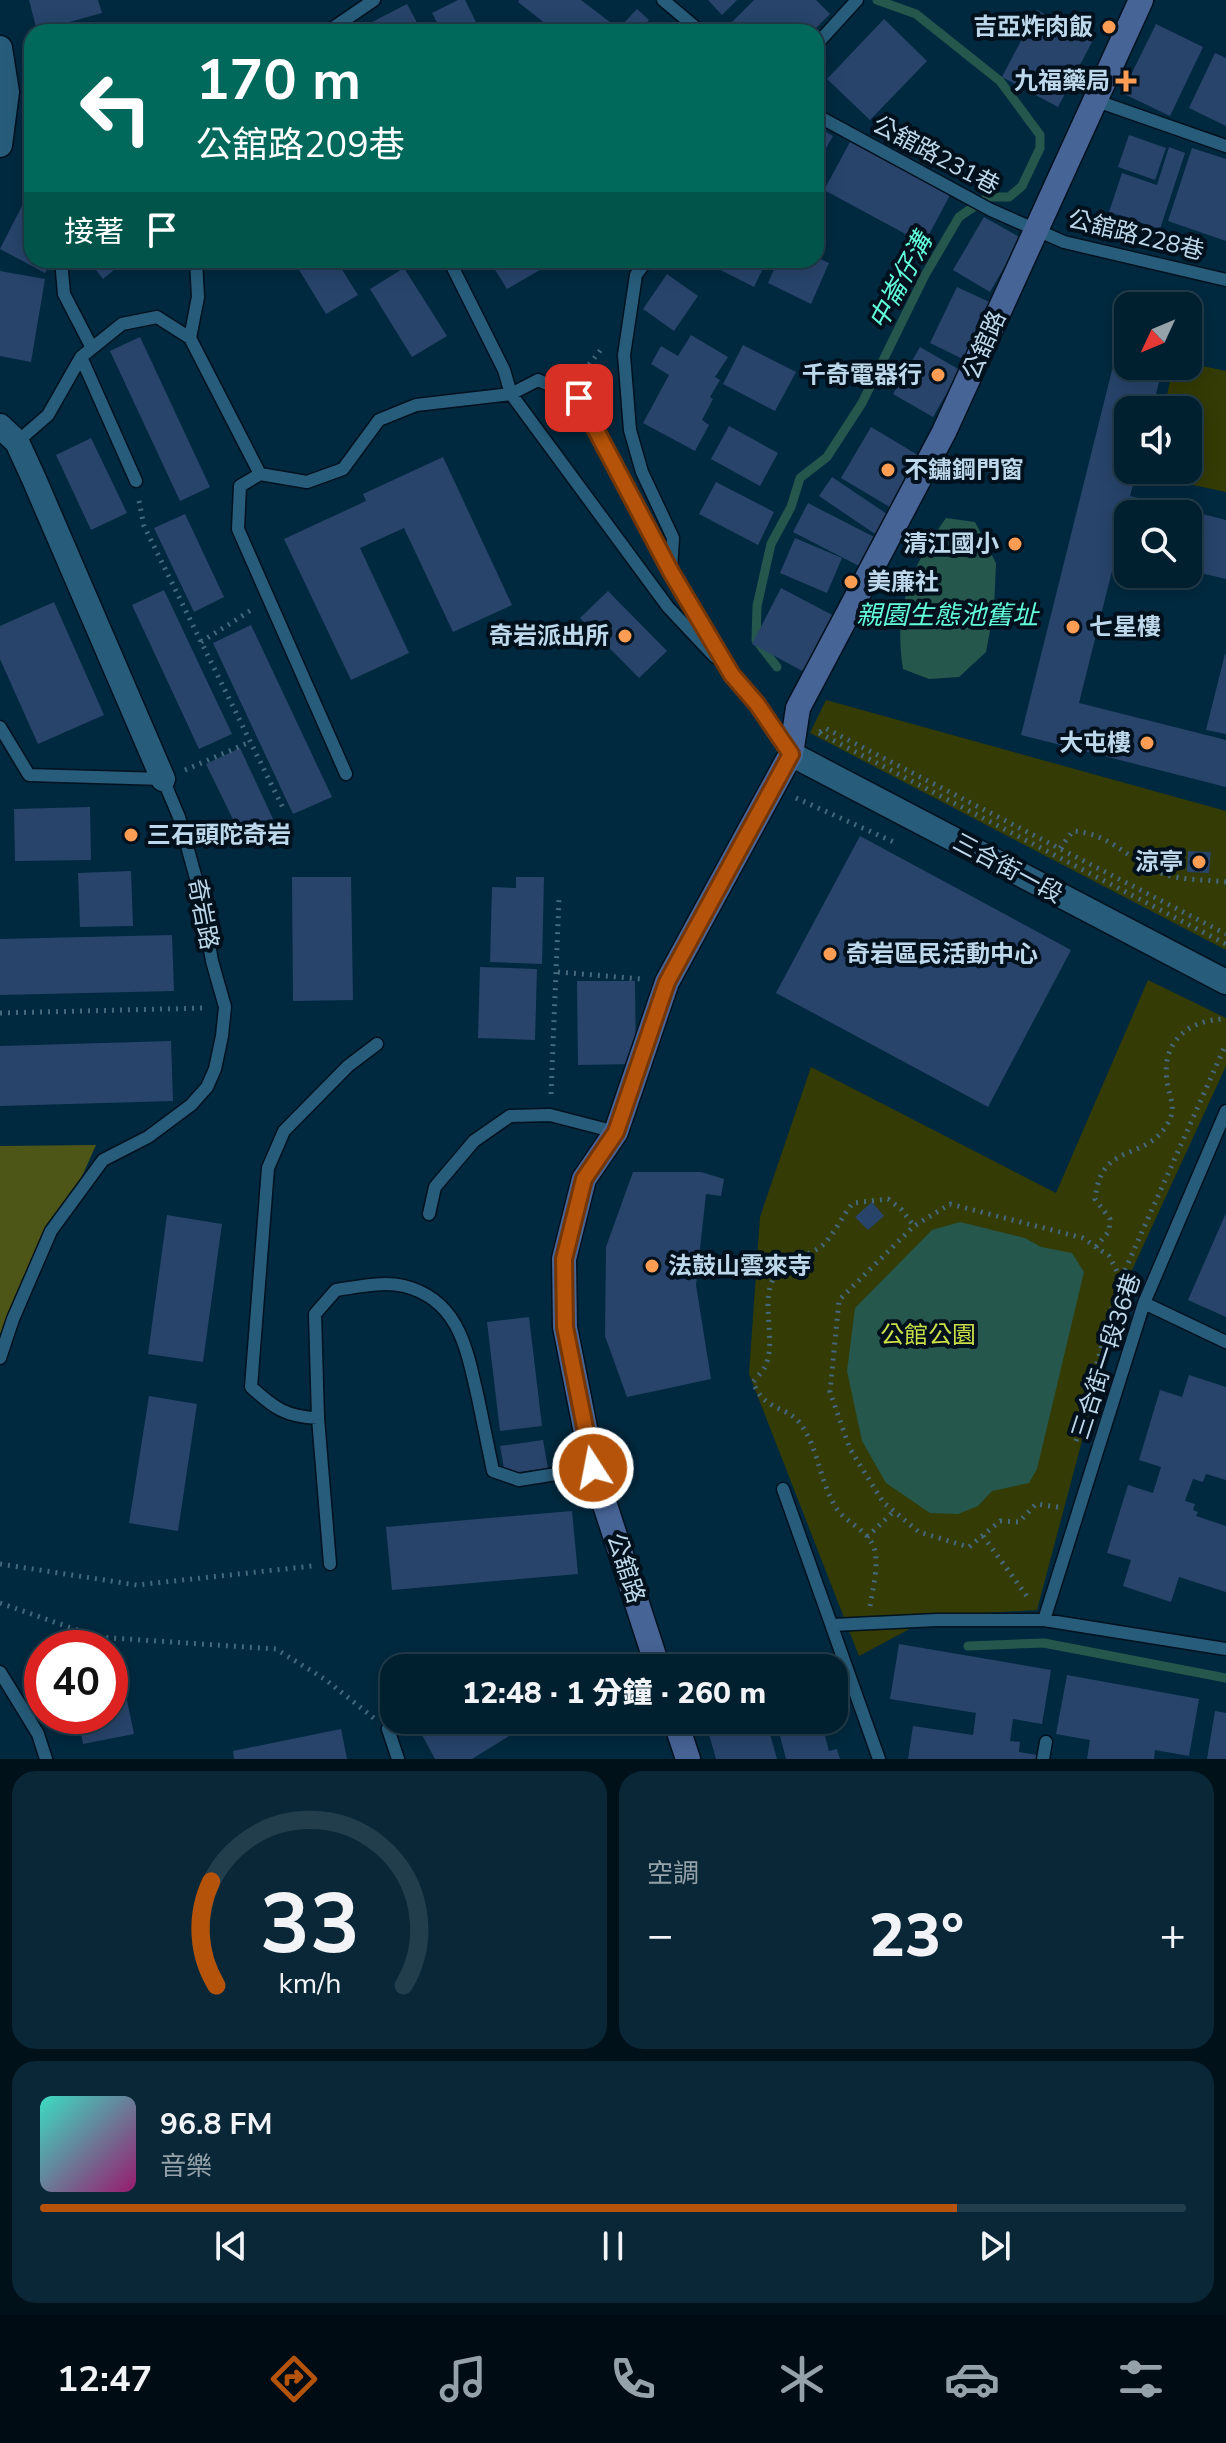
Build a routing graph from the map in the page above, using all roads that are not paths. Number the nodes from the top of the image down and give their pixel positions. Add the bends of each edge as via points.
1 (374, 0) edge
2 (663, 0) edge
3 (1141, 0) edge
4 (854, 4) edge
5 (339, 24) edge
6 (692, 24) edge
7 (824, 36) edge
8 (0, 48) edge
9 (1094, 100) junction
10 (824, 119) edge
11 (0, 145) edge
12 (1226, 146) edge
13 (1036, 230) junction
14 (62, 268) edge
15 (196, 268) edge
16 (453, 268) edge
17 (635, 268) edge
18 (641, 268) edge
19 (636, 275) junction
20 (1226, 280) edge
21 (190, 338) junction
22 (92, 348) junction
23 (81, 357) junction
24 (511, 394) junction
25 (8, 434) edge
26 (260, 474) junction
27 (136, 481) road end
28 (671, 572) junction
29 (732, 675) junction
30 (0, 727) edge
31 (791, 754) junction
32 (346, 774) dead end
33 (174, 775) junction
34 (1226, 982) edge
35 (377, 1044) dead end
36 (1226, 1111) edge
37 (616, 1132) junction
38 (429, 1214) dead end
39 (1144, 1303) junction
40 (1226, 1342) edge
41 (0, 1358) edge
42 (318, 1418) junction
43 (593, 1468) junction
44 (783, 1489) dead end
45 (330, 1564) road end
46 (1044, 1620) junction
47 (832, 1625) junction
48 (1226, 1649) edge
49 (653, 1654) edge
50 (0, 1672) edge
51 (849, 1673) joint
52 (390, 1734) edge
53 (680, 1734) edge
54 (1046, 1742) dead end
55 (46, 1759) edge
56 (398, 1759) edge
57 (688, 1759) edge
58 (879, 1759) edge
59 (1043, 1759) edge

1 - 5 lane
2 - 6 lane
3 - 9 street, 公舘路
4 - 7 lane
8 - 11 street via 7,92
9 - 12 lane
9 - 13 street, 公舘路
10 - 13 lane, 公舘路231巷
13 - 20 lane, 公舘路228巷 via 1064,242
13 - 31 street, 公舘路 via 944,432 798,708
14 - 22 lane via 64,294
15 - 21 lane via 198,297
16 - 24 lane
17 - 19 lane
18 - 19 lane
19 - 28 lane via 624,355 630,430 642,472 673,538
21 - 22 lane via 157,317 122,324
21 - 26 lane
22 - 23 lane
23 - 25 lane via 48,415
23 - 27 lane
24 - 26 lane via 416,405 379,420 343,469 307,482
24 - 28 lane via 538,380 579,398
24 - 29 lane via 668,607
25 - 33 street, 奇岩路
26 - 32 lane via 240,486 238,529
28 - 29 lane
29 - 31 lane
30 - 33 lane via 29,775
31 - 34 street, 三合街一段
31 - 37 street, 公舘路 via 667,982
33 - 41 lane, 奇岩路 via 179,817 225,1007 207,1087 148,1137 103,1160 51,1231
35 - 42 lane via 284,1131 268,1168 251,1387 295,1417
36 - 39 lane, 三合街一段36巷
37 - 38 lane via 550,1115 510,1116 474,1141 435,1187
37 - 43 street, 公舘路 via 584,1179 564,1259 565,1327
39 - 40 lane
39 - 46 lane, 三合街一段36巷
42 - 43 lane via 315,1314 336,1290 404,1286 446,1310 465,1341 493,1471 519,1480
42 - 45 lane
43 - 49 street, 公舘路
44 - 47 lane
46 - 47 lane
46 - 48 lane
47 - 51 lane
50 - 55 lane via 38,1734
51 - 58 lane
52 - 56 lane
53 - 57 street
54 - 59 lane

